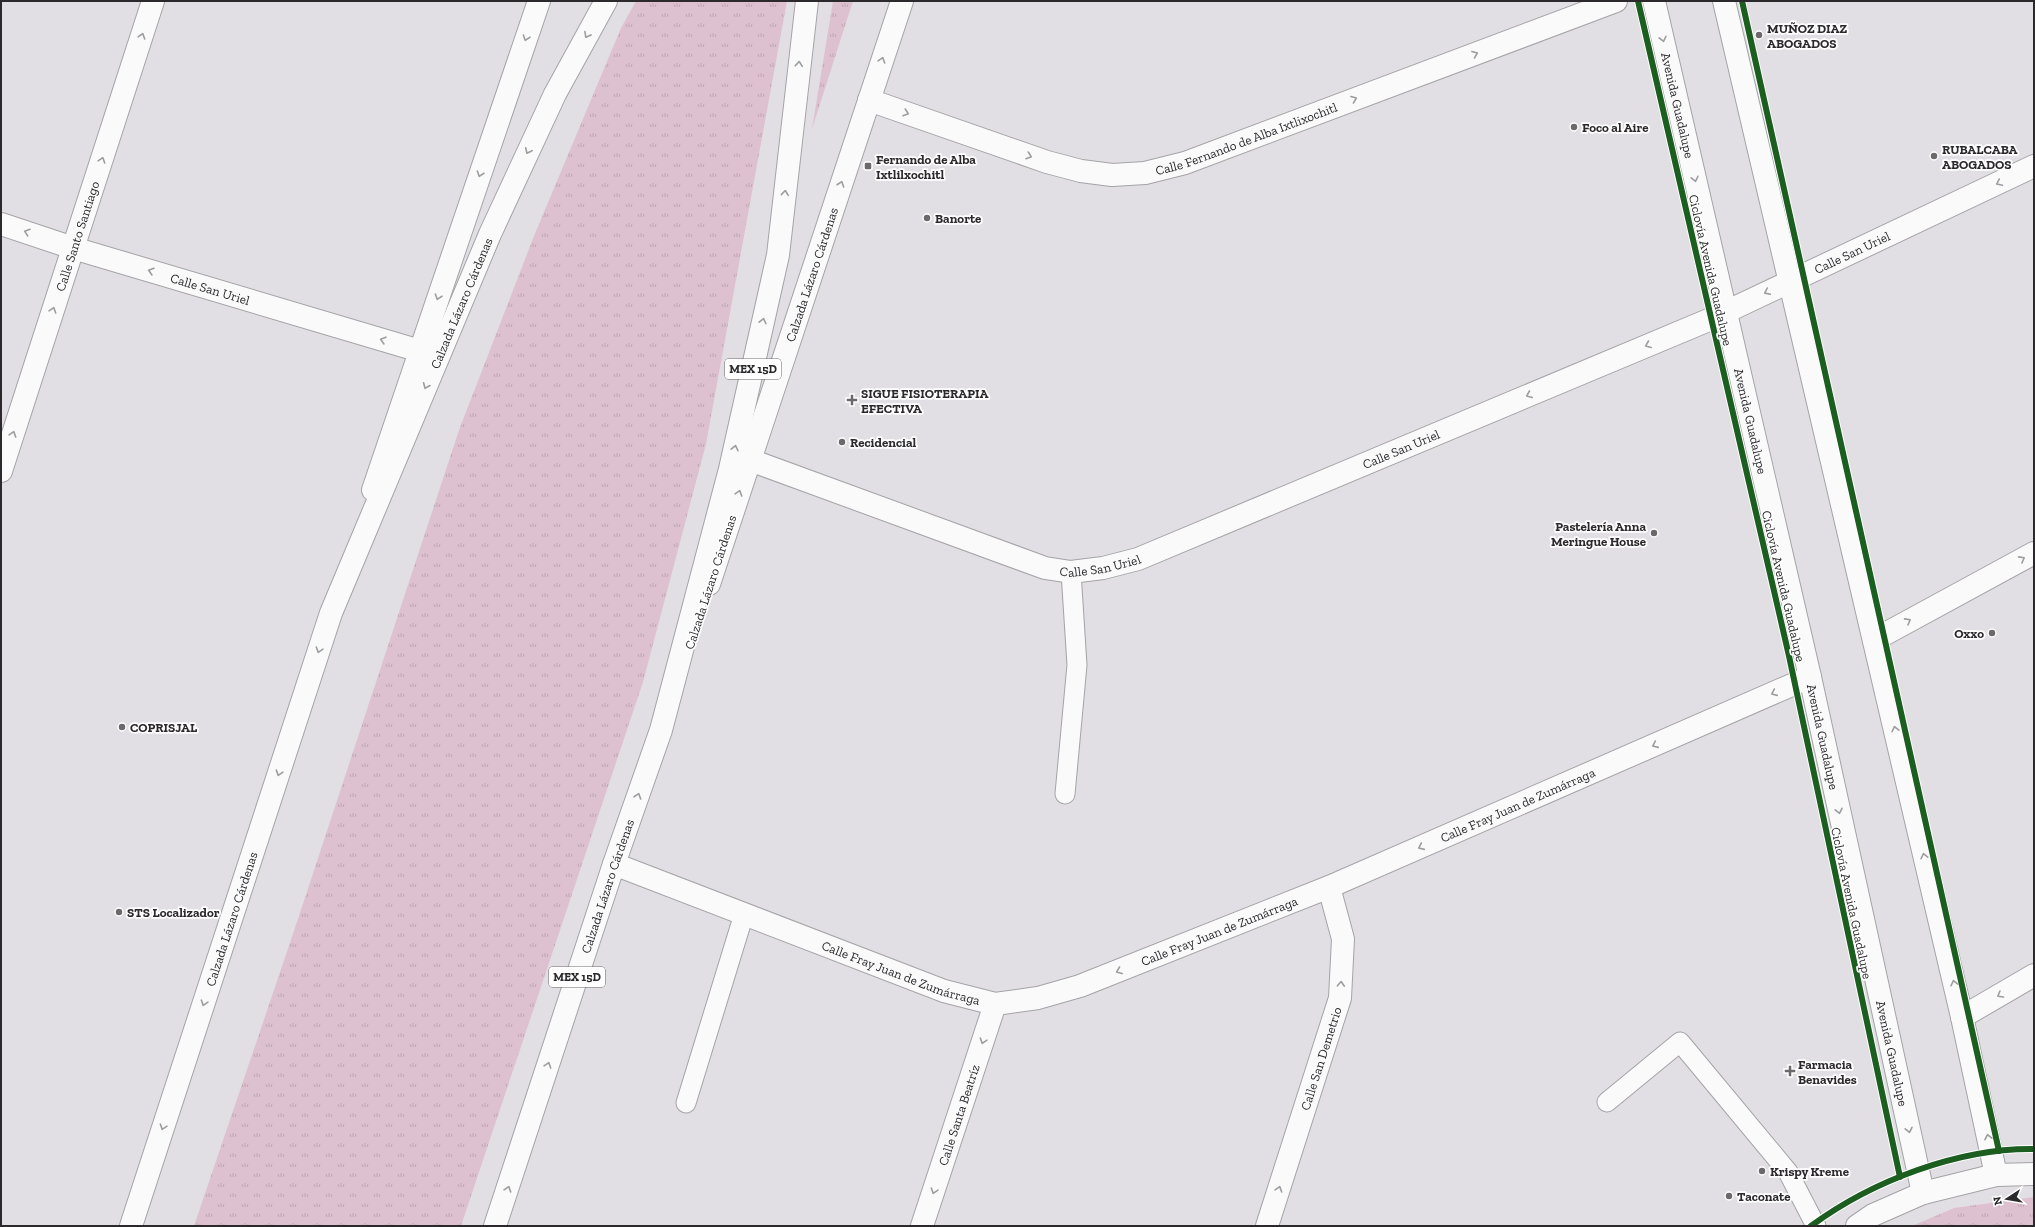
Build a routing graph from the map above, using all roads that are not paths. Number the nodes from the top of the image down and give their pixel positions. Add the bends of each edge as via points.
1 (153, 1) edge
2 (539, 1) edge
3 (606, 1) edge
4 (806, 1) edge
5 (902, 1) edge
6 (1616, 1) edge
7 (1654, 1) edge
8 (1724, 1) edge
9 (869, 100) junction
10 (2034, 166) edge
11 (1, 224) edge
12 (73, 248) junction
13 (1790, 281) junction
14 (1726, 312) junction
15 (420, 351) junction
16 (750, 460) junction
17 (1, 471) edge
18 (2034, 553) edge
19 (1071, 572) junction
20 (331, 613) junction
21 (1874, 640) junction
22 (1810, 677) junction
23 (661, 730) junction
24 (1065, 794) dead end
25 (614, 864) junction
26 (1328, 887) junction
27 (744, 914) junction
28 (2034, 975) edge
29 (995, 1004) junction
30 (1962, 1017) junction
31 (1607, 1102) dead end
32 (686, 1103) dead end
33 (2034, 1174) edge
34 (1996, 1175) junction
35 (1923, 1193) junction
36 (131, 1226) edge
37 (495, 1226) edge
38 (922, 1226) edge
39 (1267, 1226) edge
40 (1816, 1226) edge
41 (1857, 1226) edge

12 -> 1 main road, Calle Santo Santiago
2 -> 15 main road, Calzada Lázaro Cárdenas
3 -> 20 main road, Calzada Lázaro Cárdenas via 555,94 490,234
23 -> 4 main road, Calzada Lázaro Cárdenas / MEX 15D via 730,469 778,255
9 -> 5 main road, Calzada Lázaro Cárdenas
9 -> 6 main road, Calle Fernando de Alba Ixtlixochitl via 1047,162 1081,171 1112,175 1145,173 1185,163
7 -> 14 main road, Avenida Guadalupe
8 - 13 main road
16 -> 9 main road, Calzada Lázaro Cárdenas
10 -> 13 main road, Calle San Uriel
12 -> 11 main road, Calle San Uriel
15 -> 12 main road, Calle San Uriel
17 -> 12 main road, Calle Santo Santiago
13 -> 14 main road, Calle San Uriel
13 - 21 main road
14 -> 19 main road, Calle San Uriel via 1138,559 1103,568
14 - 22 main road, Avenida Guadalupe
15 - 20 main road, Calzada Lázaro Cárdenas
16 - 19 main road, Calle San Uriel via 1044,568
23 -> 16 main road, Calzada Lázaro Cárdenas
21 -> 18 main road
19 - 24 lane via 1077,665
20 -> 36 main road, Calzada Lázaro Cárdenas
30 -> 21 main road
22 -> 26 main road, Calle Fray Juan de Zumárraga
22 -> 35 main road, Avenida Guadalupe
25 -> 23 main road, Calzada Lázaro Cárdenas / MEX 15D
25 - 27 main road, Calle Fray Juan de Zumárraga
37 -> 25 main road, Calzada Lázaro Cárdenas / MEX 15D
26 -> 29 main road, Calle Fray Juan de Zumárraga via 1080,986 1038,998
39 -> 26 main road, Calle San Demetrio via 1340,998 1343,939
27 - 29 main road, Calle Fray Juan de Zumárraga via 944,991
27 - 32 lane
28 -> 30 main road
29 -> 38 main road, Calle Santa Beatríz
34 -> 30 main road
31 - 40 lane via 1680,1042 1788,1172
33 - 34 main road
34 - 35 main road
35 - 41 main road

